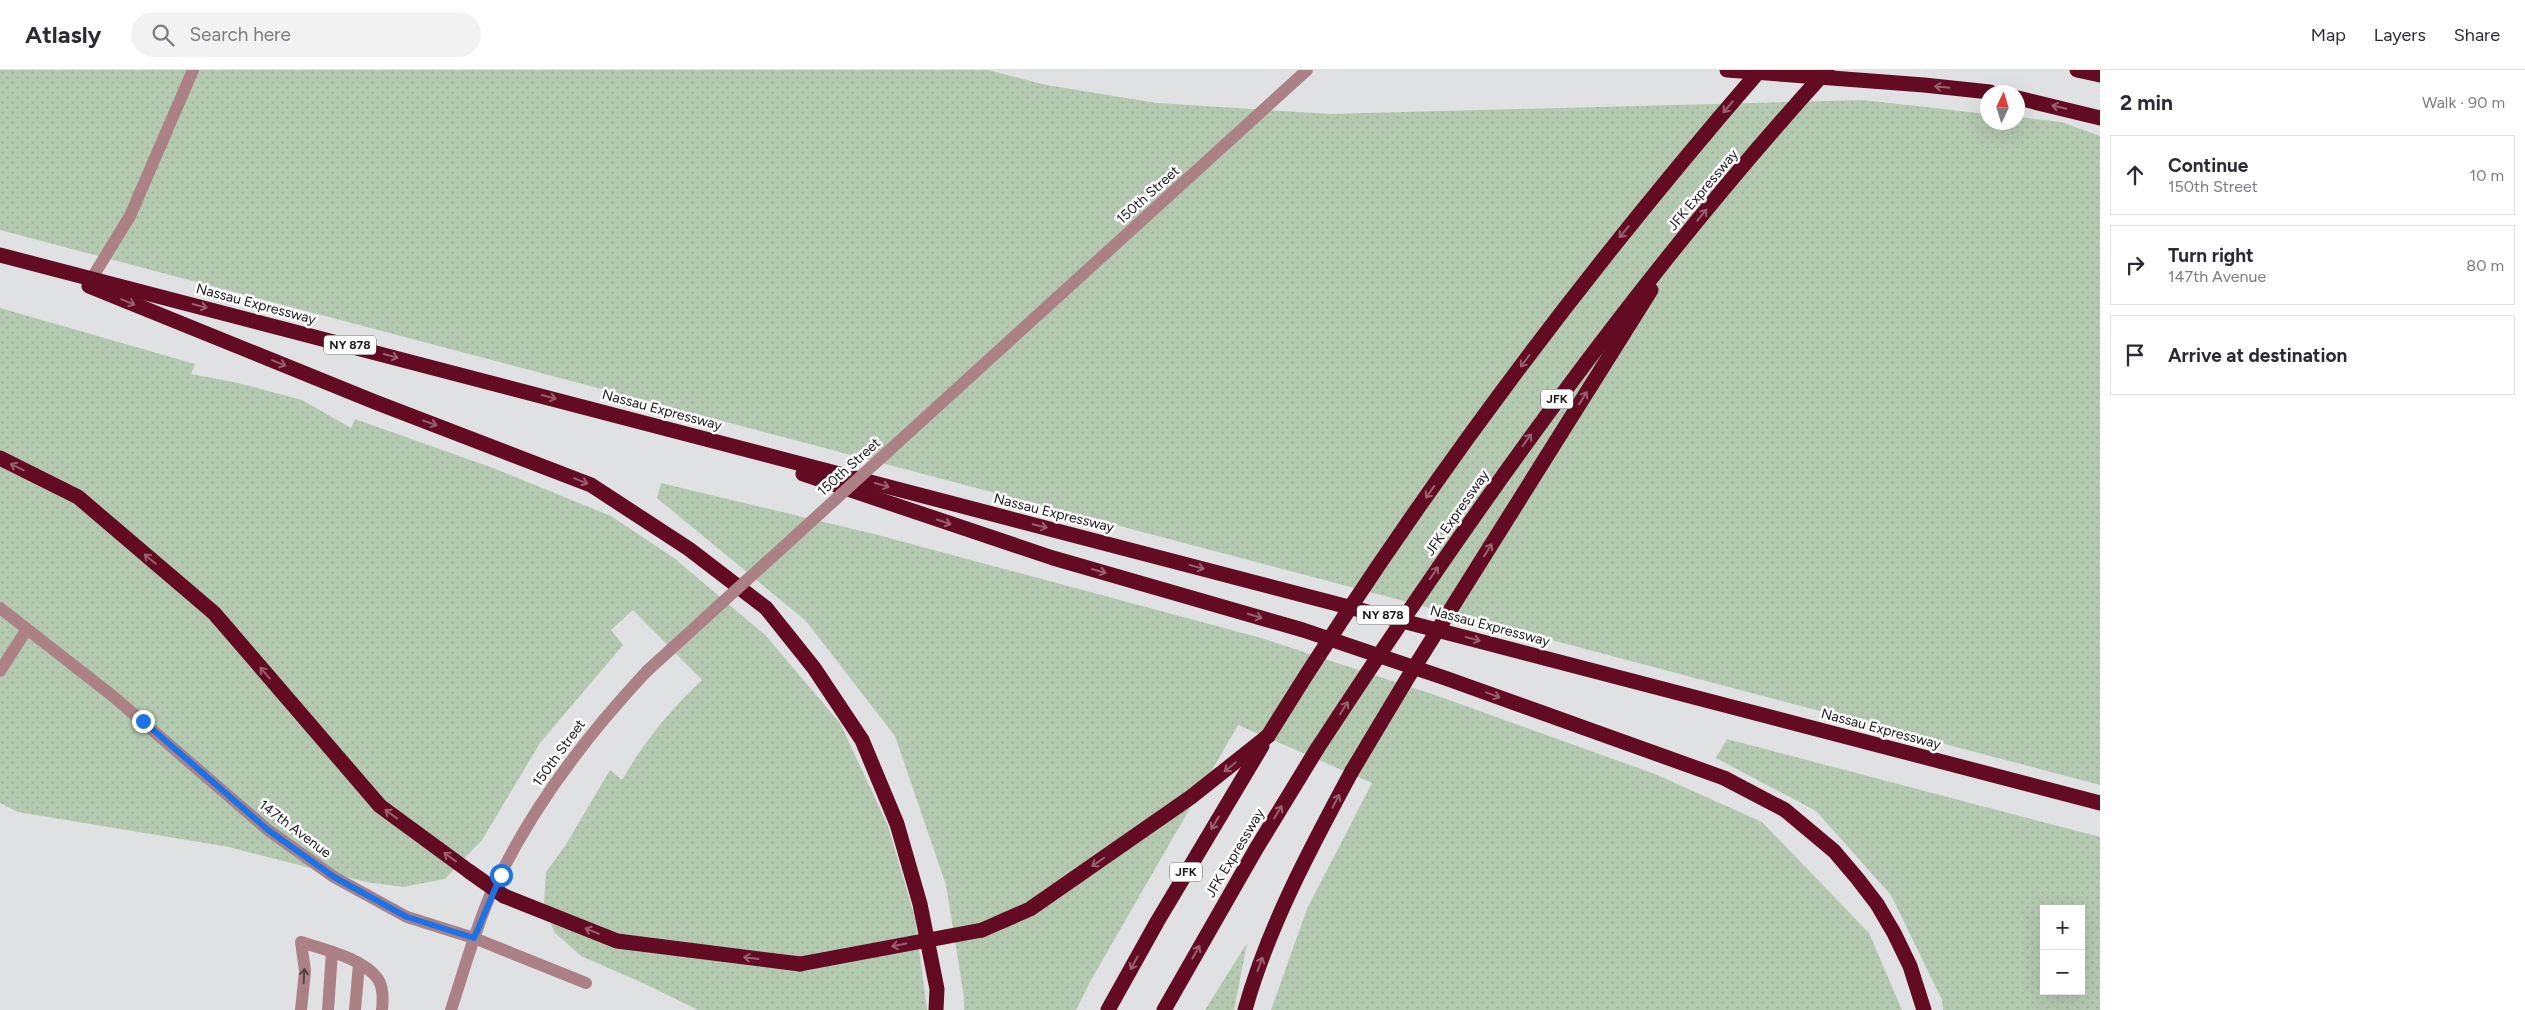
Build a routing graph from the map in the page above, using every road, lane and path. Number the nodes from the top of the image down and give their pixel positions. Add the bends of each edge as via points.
1 (193, 70) edge
2 (1307, 70) edge
3 (1727, 70) edge
4 (1760, 70) edge
5 (1827, 70) edge
6 (2077, 70) edge
7 (2100, 75) edge
8 (1980, 91) edge
9 (2025, 100) edge
10 (2100, 118) edge
11 (1686, 234) junction
12 (0, 255) edge
13 (34, 264) junction
14 (92, 278) junction
15 (666, 428) junction
16 (0, 458) edge
17 (0, 608) edge
18 (27, 628) junction
19 (0, 671) edge
20 (1268, 736) junction
21 (2100, 803) edge
22 (474, 938) junction
23 (332, 952) junction
24 (359, 964) junction
25 (586, 983) dead end
26 (301, 1010) edge
27 (328, 1010) edge
28 (355, 1010) edge
29 (382, 1010) edge
30 (451, 1010) edge
31 (936, 1010) edge
32 (1108, 1010) edge
33 (1164, 1010) edge
34 (1245, 1010) edge
35 (1924, 1010) edge

1 - 14 street via 130,216
2 - 22 street, 150th Street, bridge via 647,671 611,709 542,803 506,863
8 -> 3 highway
4 -> 20 highway, JFK, bridge via 1619,239 1507,385 1386,555
11 -> 5 highway, JFK Expressway / JFK, bridge
6 - 7 highway
10 -> 9 highway
33 -> 11 highway, JFK Expressway / JFK, bridge via 1317,749 1447,555 1551,407
34 -> 11 highway, bridge via 1266,947 1352,771
12 - 13 highway, Nassau Expressway / NY 878
13 - 14 highway, Nassau Expressway / NY 878
13 -> 31 highway via 375,402 592,485 689,549 766,608 814,668 862,740 897,824 920,904 937,989
14 -> 15 highway, Nassau Expressway / NY 878
15 -> 21 highway, Nassau Expressway / NY 878
15 -> 35 highway via 1053,558 1320,636 1724,778 1785,810 1834,852 1857,878 1894,933 1910,966
20 -> 16 highway, bridge via 1191,797 1030,909 982,930 800,964 617,940 504,896 380,806 214,613 78,497
17 - 18 street, 147th Avenue
18 - 19 street
18 - 22 street, 147th Avenue via 114,696 268,830 334,877 407,917
20 -> 32 highway, JFK via 1161,914
22 - 25 street, 147th Avenue
22 - 30 street, 150th Street
23 - 24 street
26 -> 23 street via 305,971 301,942
23 - 27 street
24 - 28 street
24 - 29 street via 379,980

